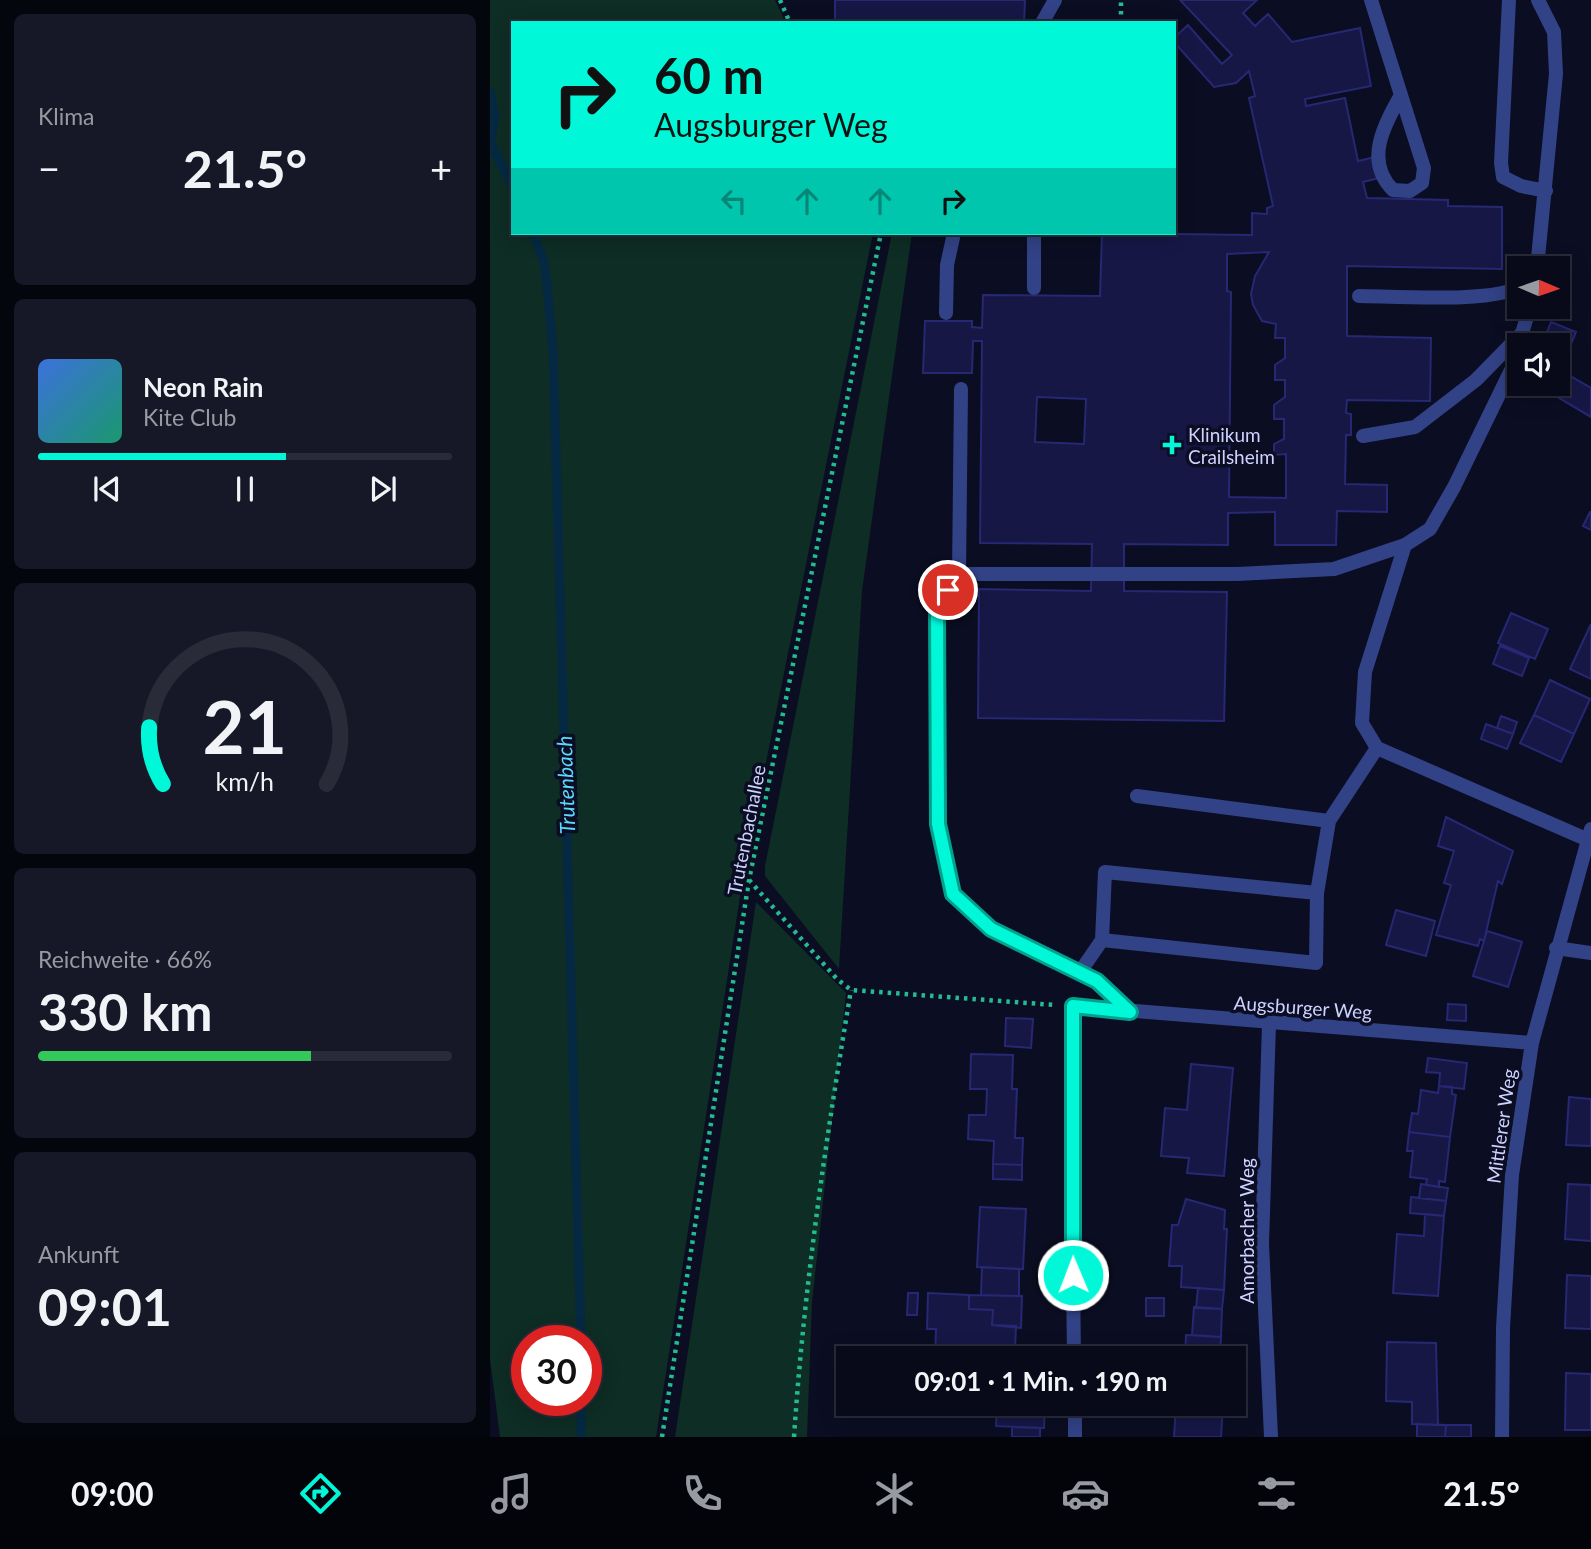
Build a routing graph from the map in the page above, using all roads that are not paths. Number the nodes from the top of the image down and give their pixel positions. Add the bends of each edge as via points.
1 (1055, 0) edge
2 (1371, 0) edge
3 (1509, 0) edge
4 (1538, 0) edge
5 (1043, 21) edge
6 (1401, 95) junction
7 (1546, 191) junction
8 (954, 235) edge
9 (1034, 235) edge
10 (1537, 256) edge
11 (1034, 288) dead end
12 (1507, 292) edge
13 (1359, 296) dead end
14 (946, 313) dead end
15 (1526, 319) edge
16 (1522, 332) junction
17 (961, 389) dead end
18 (1363, 436) dead end
19 (1405, 545) junction
20 (959, 574) junction
21 (1377, 748) junction
22 (1138, 796) dead end
23 (1329, 821) junction
24 (1588, 834) edge
25 (1317, 893) junction
26 (1102, 940) junction
27 (1556, 948) junction
28 (1591, 953) edge
29 (1080, 972) junction
30 (1130, 1012) junction
31 (1269, 1024) junction
32 (1532, 1043) junction
33 (1074, 1346) edge
34 (1075, 1416) edge
35 (1075, 1437) edge
36 (1270, 1437) edge
37 (1502, 1437) edge

1 - 5 street
2 - 6 street
3 - 7 street via 1503,177
4 - 7 street via 1554,33 1556,74
6 - 6 street via 1381,134 1377,159 1382,179 1393,190 1410,191 1422,183 1424,168
7 - 10 street
8 - 14 street via 947,265
9 - 11 street
12 - 13 street via 1482,297
15 - 16 street
16 - 18 street via 1476,380 1415,427
16 - 19 street via 1512,368 1454,486 1430,529
17 - 20 street
19 - 20 street via 1334,569 1237,574
19 - 21 street via 1365,672 1362,723
20 - 29 street via 937,606 938,824 953,894 991,929
21 - 23 street
21 - 24 street
22 - 23 street
23 - 25 street
24 - 27 street, Mittlerer Weg
25 - 26 street via 1105,872
25 - 26 street via 1316,962
26 - 29 street
27 - 28 street
27 - 32 street, Mittlerer Weg
29 - 30 street via 1097,981
30 - 31 street, Augsburger Weg
30 - 33 street, Augsburger Weg via 1073,1006
31 - 32 street, Augsburger Weg
31 - 36 street, Amorbacher Weg via 1262,1244
32 - 37 street, Mittlerer Weg via 1512,1175
34 - 35 street

